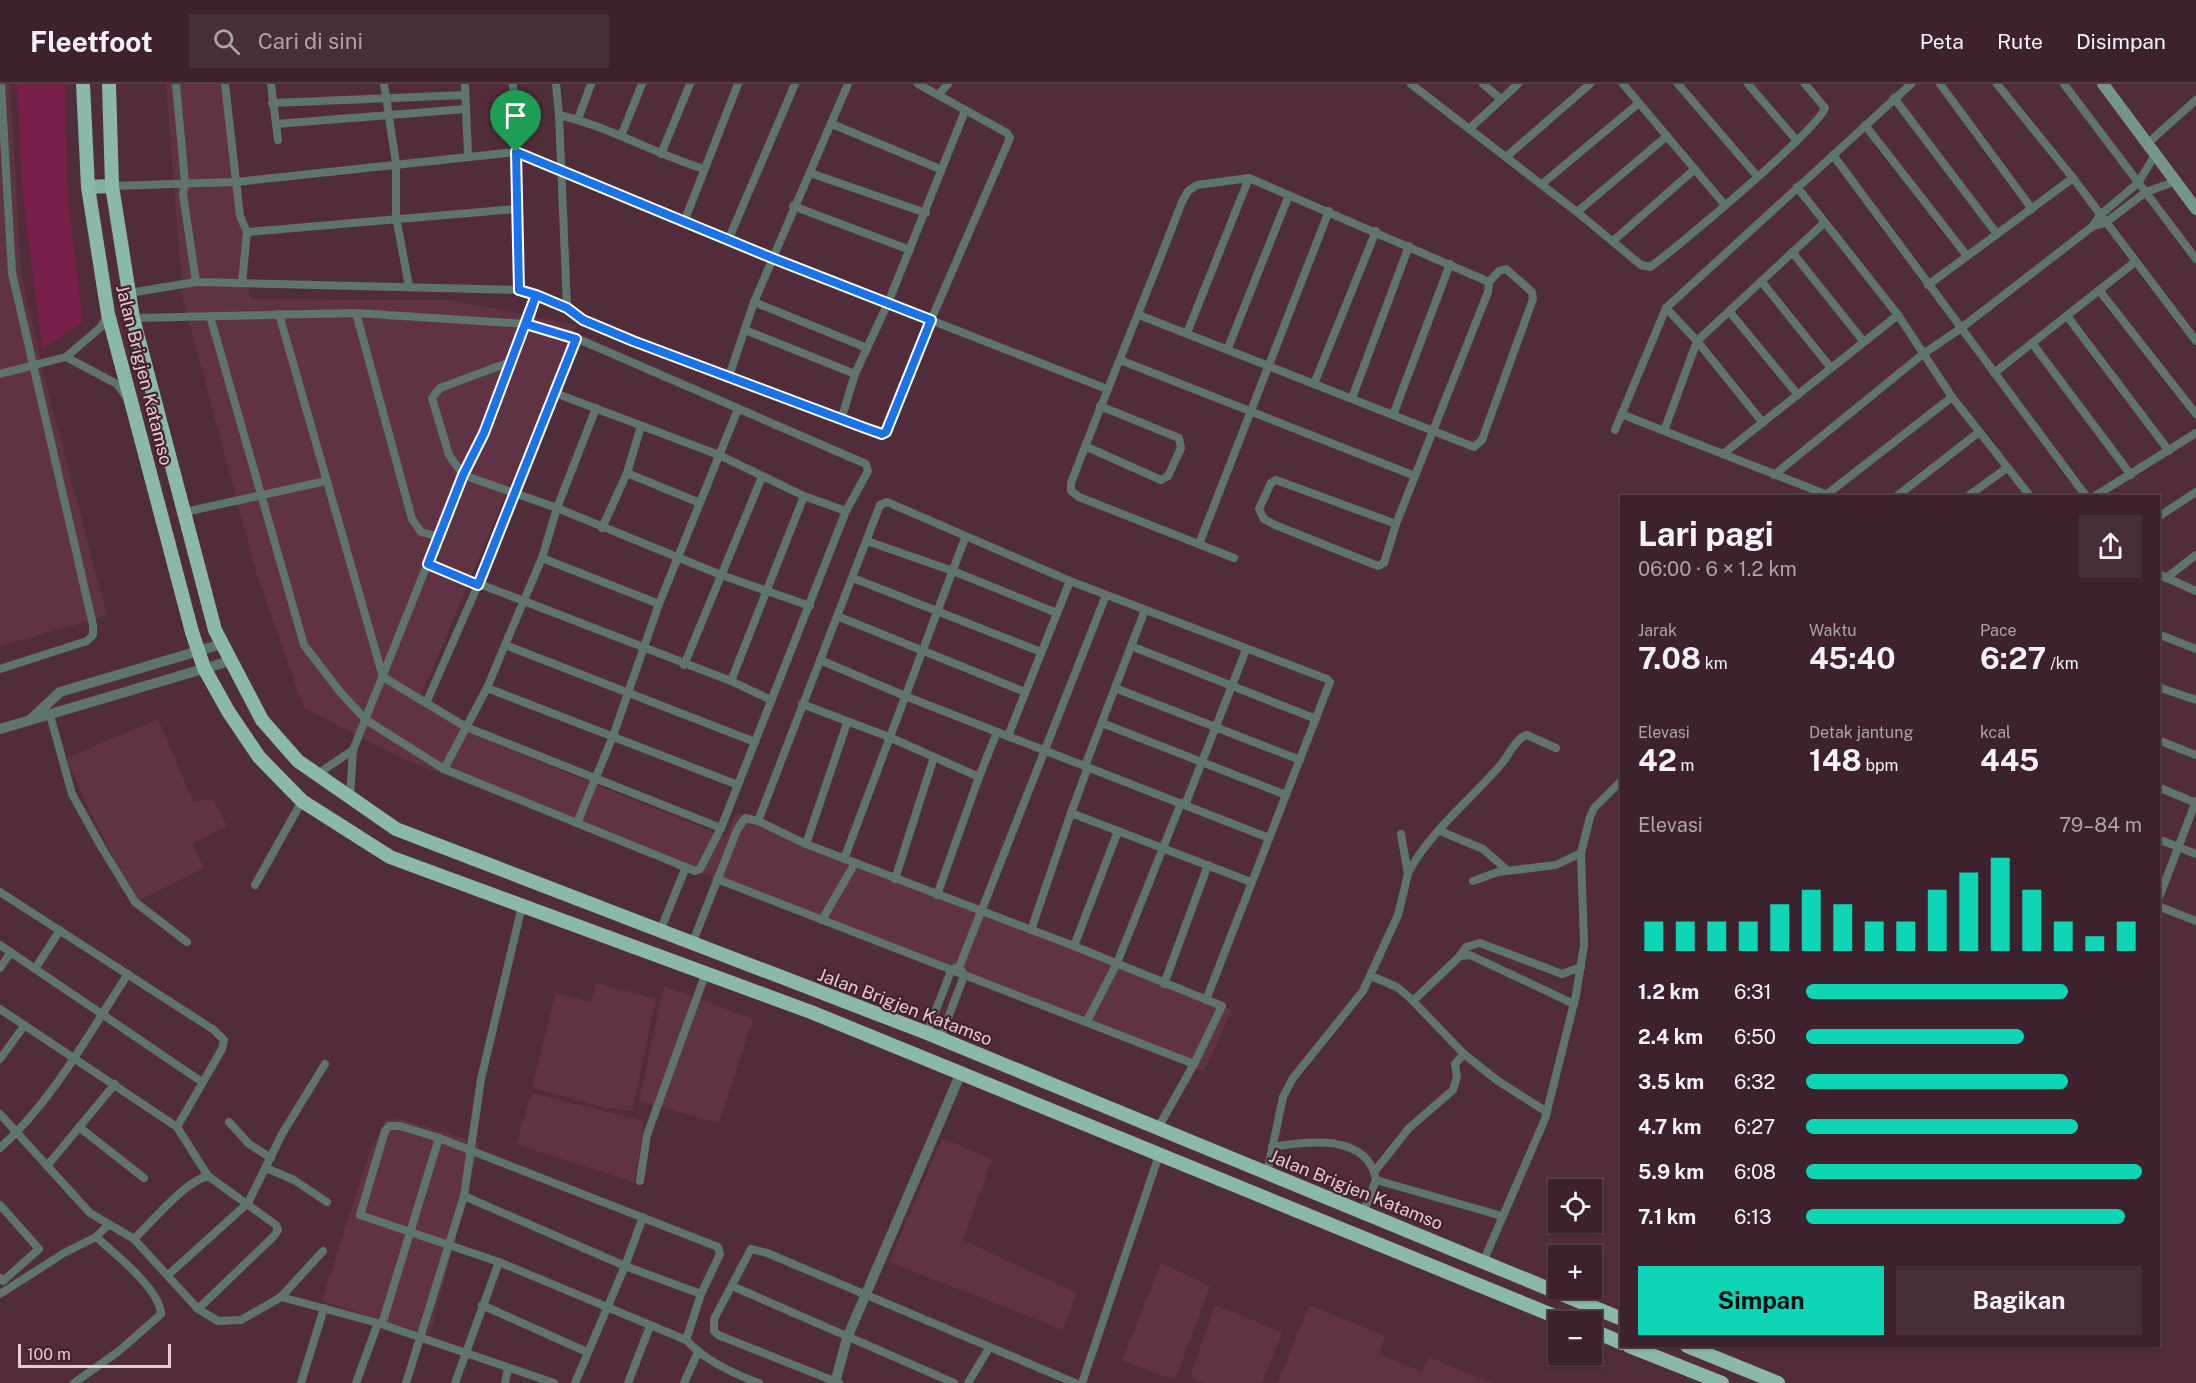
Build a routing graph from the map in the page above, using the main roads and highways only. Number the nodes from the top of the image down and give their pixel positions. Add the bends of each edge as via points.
1 (83, 84) edge
2 (109, 84) edge
3 (2103, 84) edge
4 (112, 186) junction
5 (88, 187) junction
6 (2194, 202) edge
7 (1548, 1313) edge
8 (1620, 1318) edge
9 (1602, 1334) edge
10 (1620, 1341) edge
11 (1632, 1347) edge
12 (1689, 1347) edge
13 (1722, 1383) edge
14 (1778, 1383) edge

1 - 5 highway, Jalan Brigjen Katamso
2 - 4 highway, Jalan Brigjen Katamso
3 - 6 main road via 2174,182
4 - 5 main road
4 - 8 highway, Jalan Brigjen Katamso via 133,318 215,630 262,720 316,775 396,830 933,1036
5 - 7 highway, Jalan Brigjen Katamso via 108,314 204,668 259,757 302,801 390,857 811,1012
9 - 10 highway
11 - 13 highway
12 - 14 highway

